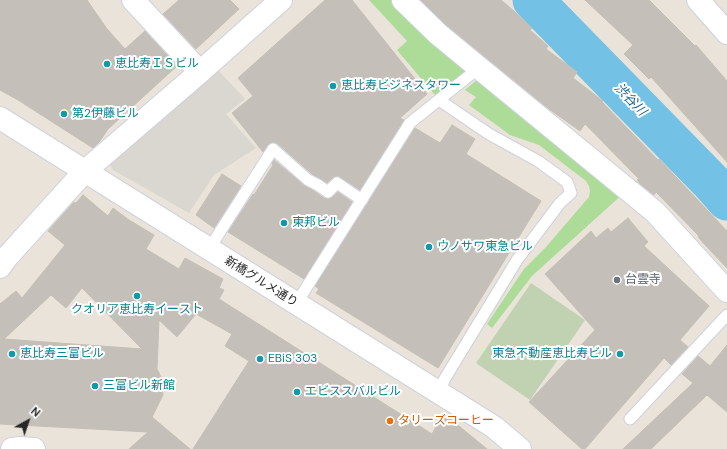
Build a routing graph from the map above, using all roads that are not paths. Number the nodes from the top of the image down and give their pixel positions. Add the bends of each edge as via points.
1 (133, 0) edge
2 (281, 0) edge
3 (403, 0) edge
4 (698, 0) edge
5 (727, 33) edge
6 (478, 67) junction
7 (200, 72) junction
8 (439, 100) junction
9 (0, 118) edge
10 (85, 171) junction
11 (362, 200) junction
12 (209, 249) junction
13 (0, 267) edge
14 (727, 291) edge
15 (296, 304) junction
16 (727, 315) edge
17 (439, 392) junction
18 (630, 419) dead end
19 (12, 449) edge
20 (34, 449) edge
21 (520, 449) edge

1 - 7 street
2 - 7 street
3 - 6 street via 438,34
4 - 5 street
6 - 8 lane
6 - 14 street via 656,212
7 - 10 street
8 - 11 lane via 410,123
8 - 17 lane via 488,134 538,161 567,182 571,193 560,203 517,260
9 - 10 street, 新橋グルメ通り
10 - 12 street, 新橋グルメ通り
10 - 13 street
11 - 12 lane via 337,183 328,192 308,180 273,149
11 - 15 lane
12 - 15 street, 新橋グルメ通り
15 - 17 street, 新橋グルメ通り
16 - 18 lane
17 - 21 street, 新橋グルメ通り via 494,427
19 - 20 street

